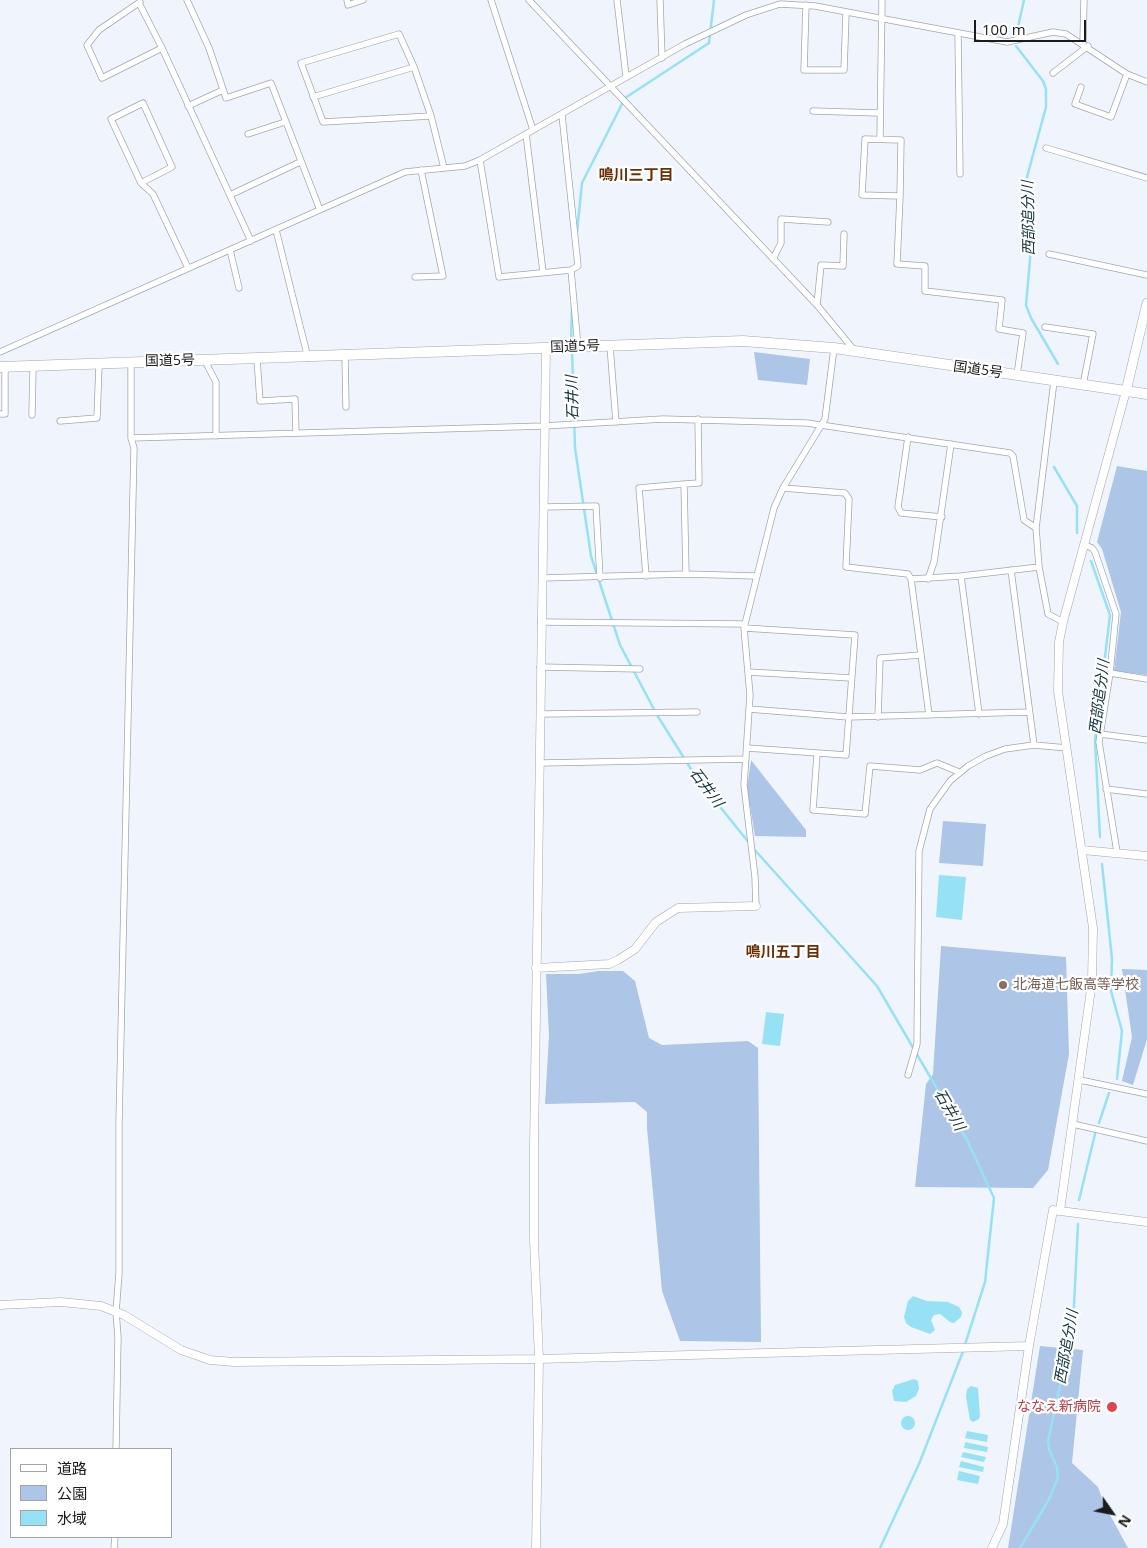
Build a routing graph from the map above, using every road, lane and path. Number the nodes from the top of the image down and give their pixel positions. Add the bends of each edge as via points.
1 (187, 0) edge
2 (347, 0) edge
3 (364, 0) edge
4 (491, 0) edge
5 (529, 0) edge
6 (617, 0) edge
7 (660, 0) edge
8 (882, 0) edge
9 (1084, 0) edge
10 (140, 1) edge
11 (816, 3) edge
12 (806, 5) junction
13 (846, 14) junction
14 (880, 19) junction
15 (958, 34) junction
16 (1085, 45) junction
17 (162, 48) junction
18 (662, 58) junction
19 (414, 67) junction
20 (1053, 73) dead end
21 (1127, 74) junction
22 (626, 76) junction
23 (1147, 82) edge
24 (610, 85) junction
25 (1081, 87) dead end
26 (223, 90) junction
27 (313, 96) junction
28 (188, 106) junction
29 (812, 111) dead end
30 (879, 113) junction
31 (562, 115) junction
32 (430, 116) junction
33 (285, 122) junction
34 (532, 130) junction
35 (248, 134) dead end
36 (526, 134) junction
37 (880, 140) junction
38 (1046, 148) dead end
39 (480, 160) junction
40 (300, 162) junction
41 (444, 168) junction
42 (421, 170) junction
43 (960, 174) dead end
44 (1147, 178) edge
45 (141, 183) junction
46 (230, 195) junction
47 (900, 196) junction
48 (320, 210) junction
49 (828, 222) dead end
50 (276, 230) junction
51 (844, 234) dead end
52 (251, 241) junction
53 (230, 250) junction
54 (1049, 254) dead end
55 (773, 259) junction
56 (188, 268) junction
57 (571, 270) junction
58 (543, 272) junction
59 (1147, 275) edge
60 (415, 277) dead end
61 (239, 288) dead end
62 (1147, 303) edge
63 (817, 305) junction
64 (1045, 327) dead end
65 (610, 346) junction
66 (578, 347) junction
67 (546, 348) junction
68 (834, 348) junction
69 (0, 352) edge
70 (855, 352) junction
71 (345, 355) junction
72 (308, 358) junction
73 (257, 359) junction
74 (205, 360) junction
75 (131, 362) junction
76 (99, 365) junction
77 (33, 366) junction
78 (2, 367) edge
79 (1017, 375) junction
80 (1054, 380) junction
81 (1083, 385) junction
82 (1126, 391) junction
83 (1147, 394) edge
84 (346, 408) dead end
85 (0, 414) edge
86 (32, 415) dead end
87 (698, 419) junction
88 (60, 421) dead end
89 (616, 422) junction
90 (544, 426) junction
91 (823, 426) junction
92 (296, 433) junction
93 (216, 436) junction
94 (908, 437) junction
95 (131, 438) junction
96 (951, 444) junction
97 (684, 484) junction
98 (784, 488) junction
99 (543, 506) junction
100 (942, 518) junction
101 (1036, 528) junction
102 (1085, 545) junction
103 (1039, 567) junction
104 (1011, 570) junction
105 (686, 574) junction
106 (646, 576) junction
107 (756, 576) junction
108 (961, 576) junction
109 (542, 578) junction
110 (600, 578) junction
111 (911, 579) junction
112 (928, 579) junction
113 (541, 622) junction
114 (1063, 622) junction
115 (744, 626) junction
116 (922, 655) junction
117 (540, 667) junction
118 (640, 670) dead end
119 (748, 672) junction
120 (1110, 673) junction
121 (851, 678) junction
122 (1147, 679) edge
123 (749, 709) junction
124 (697, 712) dead end
125 (1029, 712) junction
126 (540, 714) junction
127 (979, 714) junction
128 (929, 715) junction
129 (848, 717) junction
130 (878, 717) junction
131 (1100, 734) junction
132 (1147, 740) edge
133 (1034, 745) junction
134 (747, 748) junction
135 (1066, 748) junction
136 (817, 754) junction
137 (746, 759) junction
138 (540, 763) junction
139 (959, 772) junction
140 (1106, 789) junction
141 (1147, 794) edge
142 (1082, 850) junction
143 (1117, 852) junction
144 (1147, 856) edge
145 (756, 906) joint
146 (536, 968) junction
147 (908, 1075) dead end
148 (1080, 1080) junction
149 (1147, 1094) edge
150 (1073, 1124) junction
151 (1147, 1141) edge
152 (1060, 1211) junction
153 (1147, 1222) edge
154 (0, 1305) edge
155 (116, 1312) junction
156 (1029, 1346) junction
157 (539, 1358) junction
158 (116, 1448) edge
159 (536, 1548) edge
160 (992, 1548) edge

1 - 26 street via 209,48
2 - 3 street via 348,5
4 - 34 street
5 - 24 street
6 - 22 street
7 - 18 street
8 - 14 street
9 - 16 street
10 - 17 street
10 - 17 street via 99,30 87,45 102,78
11 - 12 street
11 - 13 street
12 - 13 street via 804,70 844,70
12 - 18 street via 780,4 746,15
13 - 14 street
14 - 15 street
14 - 30 street
15 - 16 street via 1013,42 1053,32 1066,34
15 - 43 street
16 - 20 street
16 - 21 street
17 - 28 street
18 - 22 street
19 - 27 street
19 - 27 street via 398,34 301,63
19 - 32 street
21 - 23 street
21 - 25 street via 1111,117 1075,104
22 - 24 street
24 - 31 street
24 - 55 street
26 - 28 street
26 - 33 street via 226,98 271,83
27 - 32 street via 323,122
28 - 46 street
29 - 30 street
30 - 37 street
31 - 34 street
31 - 57 street via 578,266
32 - 41 street
33 - 35 street
33 - 40 street
34 - 36 street
36 - 39 street
36 - 58 street
37 - 47 street via 901,140
37 - 47 street via 865,139 862,195
38 - 44 street
39 - 41 street via 465,166
39 - 58 street via 499,277
40 - 46 street
40 - 48 street
41 - 42 street
42 - 48 street via 405,172
42 - 60 street via 443,276
45 - 45 street via 172,167 143,103 111,119
45 - 56 street via 153,194
46 - 52 street
47 - 79 street via 897,264 925,266 925,291 1002,300 999,329 1023,333
48 - 50 street
49 - 55 street via 781,219 781,243
50 - 52 street
50 - 72 street
51 - 63 street via 843,266 821,264
52 - 53 street
53 - 56 street
53 - 61 street
54 - 59 street
55 - 63 street
56 - 69 street
57 - 58 street
57 - 66 street
62 - 82 main road
63 - 70 street
64 - 81 street via 1093,334
65 - 66 highway, 国道5号
65 - 68 highway, 国道5号 via 743,341
65 - 89 street
66 - 67 highway, 国道5号
67 - 71 highway, 国道5号
67 - 90 street
68 - 70 highway, 国道5号
68 - 91 street
70 - 79 highway, 国道5号
71 - 72 highway, 国道5号
71 - 84 street
72 - 73 highway, 国道5号
73 - 74 highway, 国道5号
73 - 92 street via 260,401 295,399
74 - 75 highway, 国道5号
74 - 93 street via 216,382
75 - 76 highway, 国道5号
75 - 95 street
76 - 77 highway, 国道5号
76 - 88 street via 97,418
77 - 78 highway, 国道5号
77 - 86 street
78 - 85 street via 4,414
79 - 80 highway, 国道5号
80 - 81 highway, 国道5号
80 - 101 street
81 - 82 highway, 国道5号
82 - 83 highway, 国道5号
82 - 102 street
87 - 89 street
87 - 91 street
87 - 97 street via 699,483
89 - 90 street
90 - 92 street
90 - 99 street
91 - 94 street
91 - 98 street
92 - 93 street
93 - 95 street
94 - 96 street
94 - 100 street via 898,507 901,512
95 - 155 street via 134,448
96 - 100 street
96 - 101 street via 1010,452 1024,520
97 - 105 street
97 - 106 street via 639,488
98 - 107 street via 774,508
98 - 111 street via 845,493 849,499 846,567 908,574
99 - 109 street
99 - 110 street via 596,506
100 - 112 street
101 - 103 street
102 - 114 street
102 - 120 street via 1095,552 1116,614
103 - 104 street
103 - 114 street via 1048,614
104 - 108 street
104 - 125 street
105 - 106 street
105 - 107 street
106 - 110 street
107 - 115 street
108 - 112 street
108 - 127 street
109 - 110 street
109 - 113 street
111 - 112 street
111 - 116 street
113 - 115 street
113 - 117 street
114 - 135 street via 1058,691
115 - 119 street
115 - 121 street via 855,635
116 - 128 street
116 - 130 street via 880,658
117 - 118 street
117 - 126 street
119 - 121 street
119 - 123 street
120 - 122 street
120 - 131 street
121 - 129 street
123 - 129 street
123 - 134 street
124 - 126 street
125 - 127 street
125 - 133 street
126 - 138 street
127 - 128 street
128 - 130 street
129 - 130 street
129 - 136 street via 846,755
131 - 132 street
131 - 140 street
133 - 135 street
133 - 139 street via 986,756
134 - 136 street
134 - 137 street
135 - 142 street
136 - 139 street via 813,810 865,814 870,766 920,770 936,764
137 - 138 street
137 - 145 street via 744,786
138 - 146 street
139 - 147 street via 930,809 918,850 917,1044
140 - 141 street
140 - 143 street
142 - 143 street
142 - 148 street via 1093,959
143 - 144 street
145 - 146 street via 678,908 656,922 635,949 609,964
146 - 157 street via 534,1230
148 - 149 street
148 - 150 street
150 - 151 street
150 - 152 street
152 - 153 street
152 - 156 street via 1053,1210
154 - 155 street via 85,1303
155 - 157 street via 181,1350 210,1360
155 - 158 street
156 - 157 street
156 - 160 street via 1003,1524
157 - 159 street

